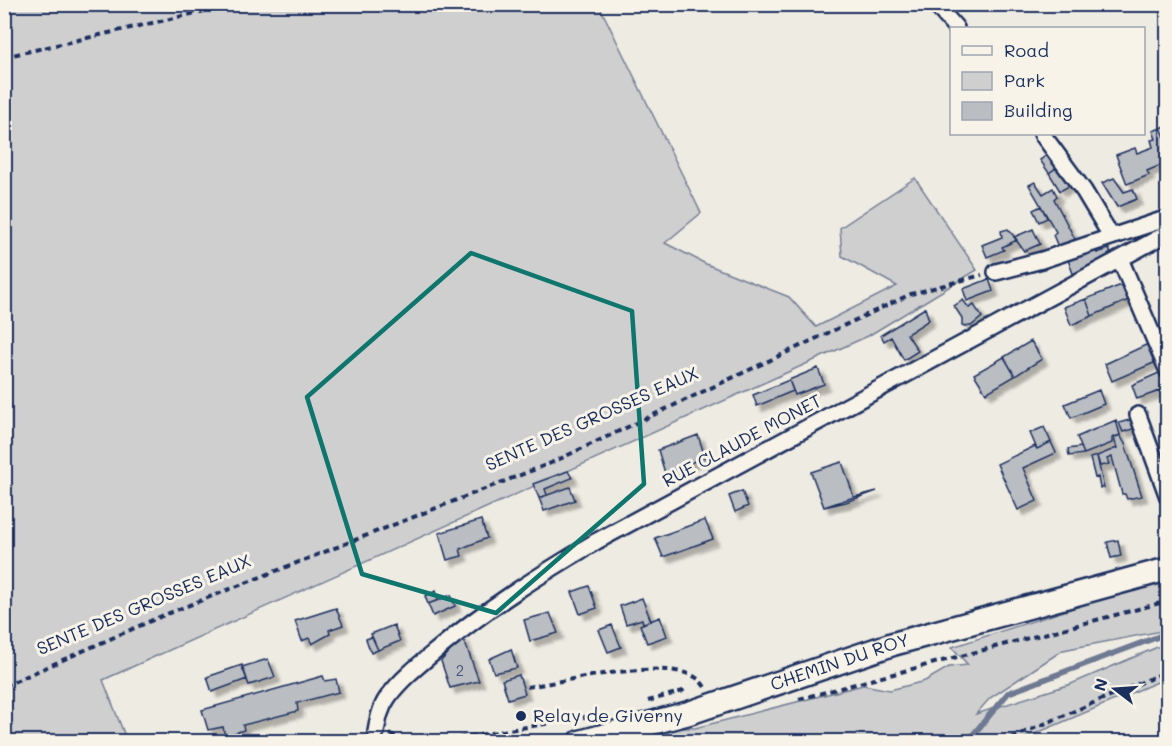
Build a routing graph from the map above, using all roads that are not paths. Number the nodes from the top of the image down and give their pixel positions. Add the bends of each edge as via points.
1 (935, 4) edge
2 (955, 27) edge
3 (1043, 135) edge
4 (1167, 218) edge
5 (1167, 233) edge
6 (1111, 236) junction
7 (1120, 259) junction
8 (996, 272) road end
9 (1167, 371) edge
10 (1138, 416) dead end
11 (1167, 496) edge
12 (1167, 569) edge
13 (378, 738) edge
14 (580, 741) edge

1 - 2 street
3 - 6 street
4 - 6 street
5 - 7 street, RUE CLAUDE MONET
6 - 8 street
7 - 9 street
7 - 13 street, RUE CLAUDE MONET via 548,570 459,632 413,670 387,698 378,718
10 - 11 street
12 - 14 main road, CHEMIN DU ROY via 893,644 689,714

